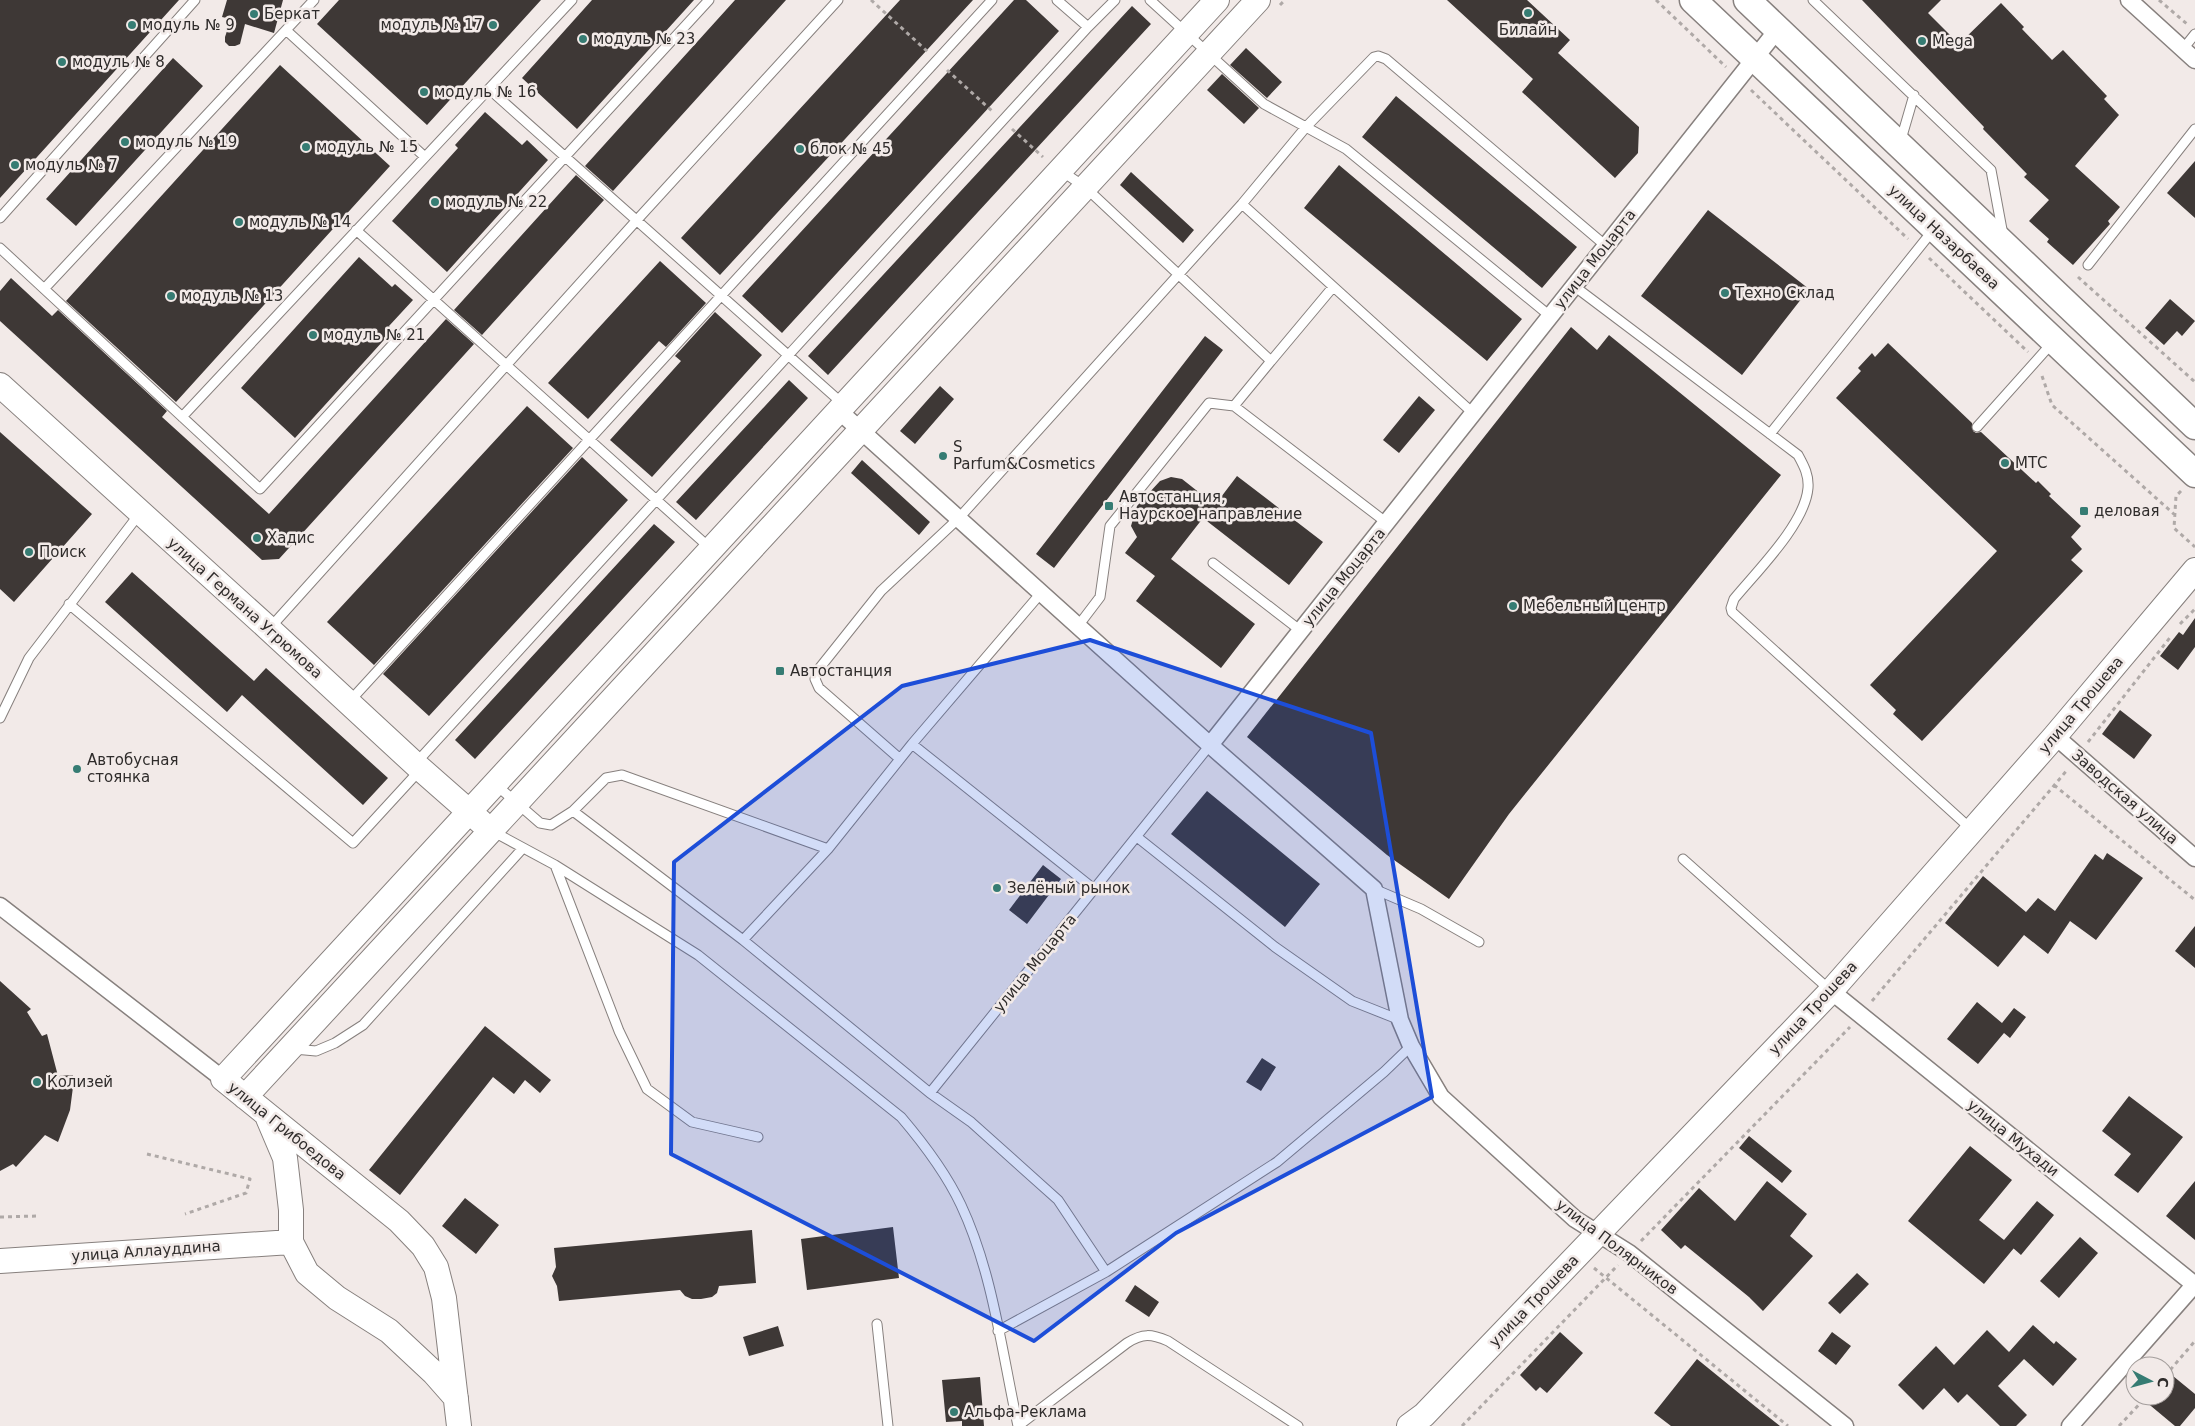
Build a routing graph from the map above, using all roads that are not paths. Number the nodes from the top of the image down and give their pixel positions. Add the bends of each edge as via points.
1 (195, 0) edge
2 (314, 0) edge
3 (572, 0) edge
4 (709, 0) edge
5 (838, 0) edge
6 (992, 0) edge
7 (1057, 0) edge
8 (1115, 0) edge
9 (1150, 0) edge
10 (1217, 0) edge
11 (1258, 0) edge
12 (1693, 0) edge
13 (1747, 0) edge
14 (1814, 0) edge
15 (2129, 0) edge
16 (1088, 27) junction
17 (1778, 29) junction
18 (287, 31) junction
19 (1186, 33) junction
20 (2195, 34) edge
21 (2183, 49) junction
22 (1209, 53) junction
23 (1754, 58) junction
24 (2195, 60) edge
25 (489, 88) junction
26 (1914, 95) junction
27 (1306, 127) junction
28 (2195, 129) edge
29 (1900, 145) junction
30 (426, 156) junction
31 (567, 157) junction
32 (1051, 163) junction
33 (1086, 187) junction
34 (1242, 204) junction
35 (0, 218) edge
36 (636, 221) junction
37 (1934, 228) junction
38 (356, 230) junction
39 (1606, 246) junction
40 (2005, 246) junction
41 (0, 249) edge
42 (2088, 264) road end
43 (1178, 274) junction
44 (1574, 286) junction
45 (1333, 287) junction
46 (44, 289) junction
47 (720, 296) junction
48 (433, 300) junction
49 (1550, 316) junction
50 (2054, 341) junction
51 (788, 356) junction
52 (1271, 361) junction
53 (506, 365) junction
54 (0, 385) edge
55 (1234, 406) junction
56 (841, 407) junction
57 (1474, 414) junction
58 (182, 417) junction
59 (2195, 426) edge
60 (1977, 427) dead end
61 (861, 430) junction
62 (1770, 434) junction
63 (589, 440) junction
64 (2189, 482) edge
65 (656, 500) junction
66 (140, 512) junction
67 (959, 518) junction
68 (1386, 523) junction
69 (711, 549) junction
70 (1213, 562) dead end
71 (2195, 570) edge
72 (1042, 593) junction
73 (69, 604) junction
74 (1078, 626) junction
75 (269, 629) junction
76 (1301, 631) junction
77 (349, 702) junction
78 (0, 718) edge
79 (2055, 736) junction
80 (912, 744) junction
81 (1210, 746) junction
82 (900, 759) junction
83 (418, 767) junction
84 (494, 784) junction
85 (517, 803) junction
86 (573, 810) junction
87 (469, 812) junction
88 (1972, 830) junction
89 (492, 831) junction
90 (1137, 837) junction
91 (522, 848) junction
92 (828, 849) junction
93 (2195, 858) edge
94 (1683, 860) dead end
95 (555, 865) junction
96 (1094, 889) junction
97 (1374, 889) junction
98 (0, 906) edge
99 (743, 940) junction
100 (1479, 942) dead end
101 (1831, 991) junction
102 (1400, 1020) junction
103 (1410, 1046) junction
104 (289, 1049) junction
105 (222, 1079) junction
106 (930, 1093) junction
107 (245, 1097) junction
108 (268, 1116) junction
109 (758, 1137) dead end
110 (1598, 1234) junction
111 (291, 1242) junction
112 (0, 1260) edge
113 (1106, 1272) junction
114 (2195, 1285) edge
115 (876, 1324) dead end
116 (998, 1331) junction
117 (456, 1398) junction
118 (459, 1426) edge
119 (888, 1426) edge
120 (1018, 1426) edge
121 (1298, 1426) edge
122 (1409, 1426) edge
123 (1845, 1426) edge
124 (2070, 1426) edge

1 - 35 lane
2 - 18 lane
3 - 25 lane
4 - 31 lane
5 - 36 lane
6 - 47 lane
7 - 16 lane
8 - 16 lane
9 - 19 lane
10 - 19 street
11 - 22 street
12 - 23 main road, улица Назарбаева
13 - 17 main road
14 - 26 lane
15 - 21 street
16 - 51 lane
17 - 23 street, улица Моцарта
17 - 29 main road
18 - 30 lane
18 - 46 lane
19 - 22 lane
19 - 32 street
20 - 21 lane
21 - 24 street
22 - 27 lane via 1264,104
22 - 33 street
23 - 37 main road, улица Назарбаева
23 - 39 street, улица Моцарта
25 - 30 lane
25 - 31 lane
26 - 29 lane
26 - 40 lane via 1991,170
27 - 34 lane
27 - 39 lane via 1370,60 1382,57
27 - 49 lane via 1346,149
28 - 42 lane
29 - 40 main road
30 - 38 lane
31 - 36 lane
31 - 48 lane
32 - 33 lane
32 - 56 street
33 - 43 lane
33 - 61 street
34 - 43 lane
34 - 45 lane
36 - 47 lane
36 - 53 lane
37 - 50 main road, улица Назарбаева
37 - 62 lane
38 - 48 lane
38 - 58 lane
39 - 44 street, улица Моцарта
40 - 59 main road
41 - 46 lane
43 - 52 lane
43 - 67 lane
44 - 49 street, улица Моцарта
44 - 62 lane
45 - 52 lane
45 - 57 lane
46 - 58 lane
47 - 51 lane
47 - 63 lane
48 - 53 lane
48 - 58 lane via 260,489
49 - 57 street, улица Моцарта
50 - 60 lane
50 - 64 main road, улица Назарбаева
51 - 56 lane
51 - 65 lane
52 - 55 lane
53 - 63 lane
53 - 75 lane
54 - 66 street, улица Германа Угрюмова
55 - 68 lane
55 - 74 lane via 1209,403 1110,526 1100,597
56 - 61 street
56 - 69 street
57 - 68 street, улица Моцарта
61 - 67 street
61 - 85 street
62 - 88 lane via 1798,455 1806,471 1808,488 1792,528 1734,599 1732,612
63 - 65 lane
63 - 77 lane
65 - 69 lane
65 - 83 lane
66 - 73 lane
66 - 75 street, улица Германа Угрюмова
67 - 72 street
67 - 82 lane via 881,592 816,674 819,688
68 - 76 street, улица Моцарта
69 - 84 street
70 - 76 lane
71 - 79 street, улица Трошева
72 - 74 street
72 - 80 lane
73 - 78 lane via 29,658
73 - 83 lane via 353,842
74 - 81 street
75 - 77 street, улица Германа Угрюмова
76 - 81 street, улица Моцарта
77 - 83 street, улица Германа Угрюмова
79 - 88 street, улица Трошева
79 - 93 street, Заводская улица
80 - 82 lane
80 - 96 lane
81 - 90 lane, улица Моцарта
81 - 97 street
82 - 92 lane
83 - 87 street, улица Германа Угрюмова
84 - 85 lane
84 - 87 street
85 - 86 lane via 540,823 551,825
85 - 89 street
86 - 92 lane via 606,778 622,775
86 - 99 lane
87 - 89 street, улица Германа Угрюмова
87 - 105 street
88 - 101 street, улица Трошева
89 - 91 lane
89 - 104 street
90 - 96 lane, улица Моцарта
90 - 102 lane via 1275,947 1352,1001
91 - 95 lane
91 - 104 lane via 363,1025 316,1051
92 - 99 lane
94 - 101 lane
95 - 109 lane via 619,1030 647,1089 692,1122
95 - 116 lane via 698,955 901,1117 925,1146 961,1204 978,1248
96 - 106 lane, улица Моцарта
97 - 100 lane via 1420,909
97 - 102 street, улица Полярников
98 - 105 street, улица Грибоедова
99 - 106 lane
101 - 110 street, улица Трошева
101 - 114 street, улица Мухади
102 - 103 street, улица Полярников
103 - 110 street, улица Полярников via 1441,1098 1575,1219
103 - 113 lane via 1384,1072 1277,1162
104 - 107 street
105 - 107 street, улица Грибоедова
106 - 113 lane via 971,1122 1058,1200
107 - 108 street, улица Грибоедова
108 - 111 street via 285,1158
108 - 117 street, улица Грибоедова via 399,1221 423,1246 436,1267 444,1298
110 - 122 street, улица Трошева via 1424,1415
110 - 123 street, улица Полярников via 1629,1254
111 - 112 street, улица Аллауддина
111 - 117 street via 307,1273 337,1298 390,1331
113 - 116 lane
114 - 124 street
115 - 119 lane
116 - 120 lane
117 - 118 street, улица Грибоедова
120 - 121 lane via 1127,1343 1146,1334 1168,1341

